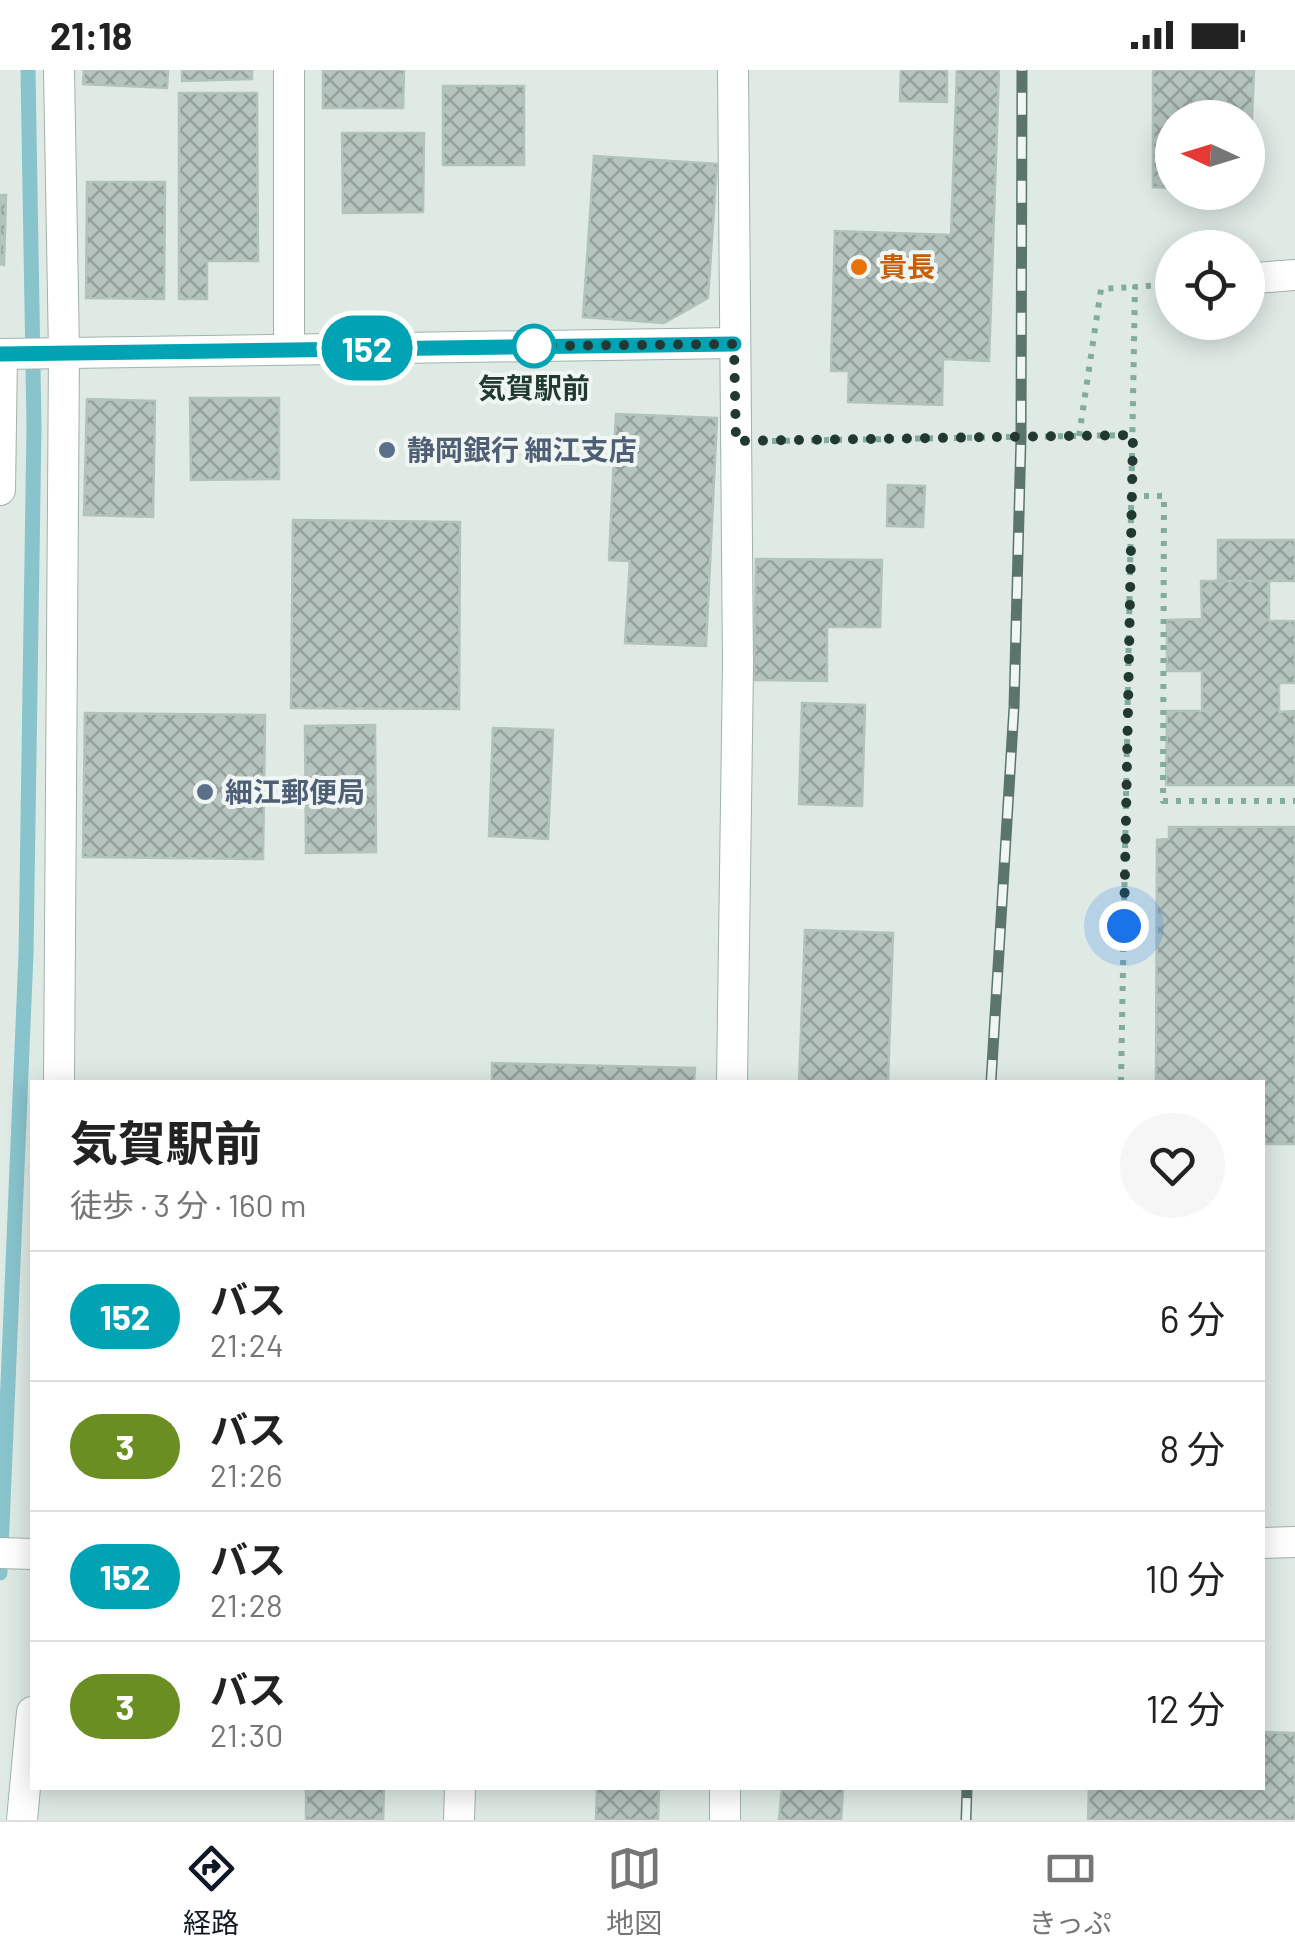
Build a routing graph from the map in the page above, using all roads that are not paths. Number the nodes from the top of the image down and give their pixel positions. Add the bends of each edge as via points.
1 (59, 70) edge
2 (289, 70) edge
3 (733, 70) edge
4 (1295, 275) edge
5 (1265, 277) edge
6 (734, 344) junction
7 (288, 349) junction
8 (64, 352) junction
9 (1, 354) edge
10 (0, 490) edge
11 (59, 1080) edge
12 (732, 1080) edge
13 (1295, 1542) edge
14 (1265, 1543) edge
15 (0, 1553) edge
16 (30, 1554) edge
17 (30, 1734) edge
18 (460, 1790) edge
19 (725, 1790) edge
20 (22, 1820) edge
21 (460, 1820) edge
22 (725, 1820) edge

1 - 8 street
2 - 7 street
3 - 6 street
4 - 5 street
6 - 7 street
6 - 12 street
7 - 8 street
8 - 9 street
8 - 11 street
9 - 10 street
13 - 14 street
15 - 16 street
17 - 20 street
18 - 21 street
19 - 22 street

